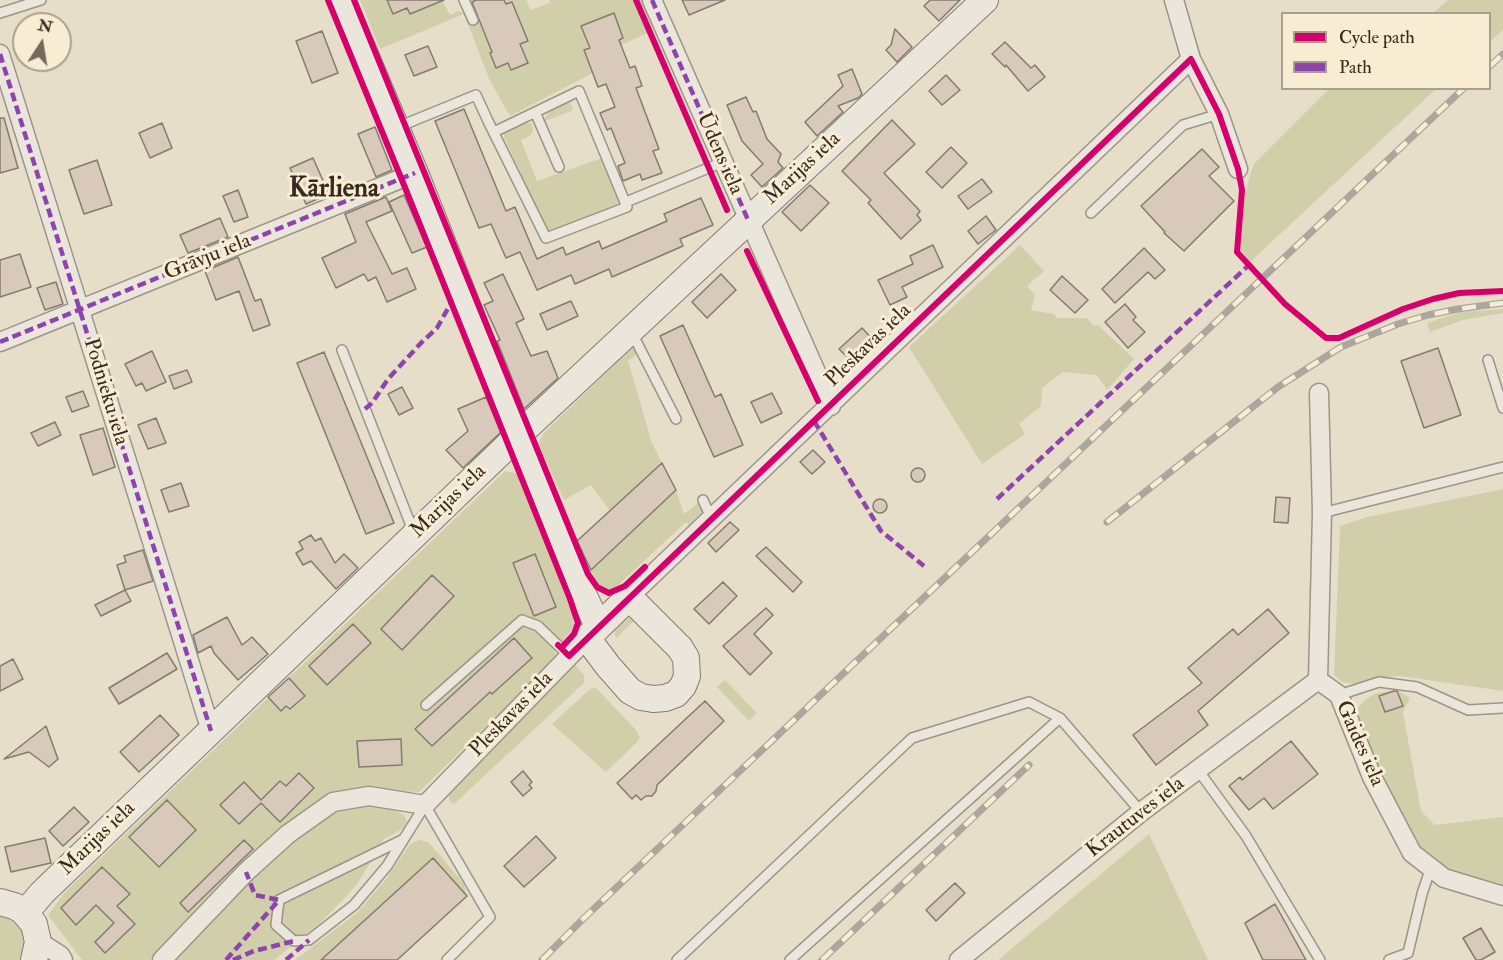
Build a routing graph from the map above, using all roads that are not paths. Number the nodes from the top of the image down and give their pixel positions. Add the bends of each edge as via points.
1 (41, 0) edge
2 (342, 0) edge
3 (464, 0) edge
4 (652, 0) edge
5 (985, 0) edge
6 (1174, 0) edge
7 (0, 13) edge
8 (472, 20) dead end
9 (0, 54) edge
10 (1191, 59) junction
11 (535, 112) junction
12 (1219, 114) junction
13 (396, 128) junction
14 (494, 132) junction
15 (723, 162) junction
16 (559, 167) dead end
17 (1238, 169) dead end
18 (415, 173) junction
19 (626, 202) junction
20 (1091, 213) dead end
21 (748, 220) junction
22 (79, 310) junction
23 (630, 330) junction
24 (0, 342) edge
25 (342, 350) dead end
26 (1488, 360) dead end
27 (1319, 393) dead end
28 (831, 406) junction
29 (1503, 408) edge
30 (676, 419) dead end
31 (519, 436) junction
32 (1503, 467) edge
33 (703, 500) dead end
34 (1322, 513) junction
35 (711, 518) junction
36 (414, 535) junction
37 (629, 597) junction
38 (593, 632) junction
39 (569, 656) junction
40 (1318, 680) junction
41 (1339, 695) junction
42 (426, 705) dead end
43 (1503, 708) edge
44 (1060, 718) junction
45 (211, 730) junction
46 (1198, 770) junction
47 (425, 805) junction
48 (1140, 812) junction
49 (404, 839) junction
50 (1431, 867) junction
51 (1503, 896) edge
52 (0, 902) edge
53 (25, 913) junction
54 (36, 950) edge
55 (1410, 956) edge
56 (63, 960) edge
57 (162, 960) edge
58 (447, 960) edge
59 (677, 960) edge
60 (790, 960) edge
61 (959, 960) edge
62 (1320, 960) edge
63 (1389, 960) edge

1 - 7 lane
2 - 13 street
3 - 8 lane
4 - 15 street, Ūdens iela
5 - 21 street, Marijas iela
6 - 10 street
9 - 22 street, Podnieku iela
10 - 12 street
10 - 28 street, Pleskavas iela
11 - 14 lane
11 - 16 lane
11 - 19 lane via 579,91
12 - 17 street
12 - 20 lane via 1183,125
13 - 14 lane via 476,95
13 - 18 street
14 - 19 lane via 546,238 627,207
15 - 19 lane
15 - 21 street, Ūdens iela
18 - 22 street, Grāvju iela
18 - 31 street
21 - 23 street, Marijas iela
21 - 28 street, Ūdens iela
22 - 24 street, Grāvju iela
22 - 45 street, Podnieku iela
23 - 30 lane
23 - 31 street, Marijas iela
25 - 36 lane
26 - 29 lane
27 - 34 street, Gaides iela
28 - 35 street, Pleskavas iela
31 - 36 street, Marijas iela
31 - 38 street
32 - 34 lane
33 - 35 lane
34 - 40 street, Gaides iela
35 - 37 street, Pleskavas iela
36 - 45 street, Marijas iela
37 - 38 street, Pleskavas iela
37 - 38 street via 687,658 687,676 676,694 653,699 630,691 608,666
38 - 39 street, Pleskavas iela
39 - 42 lane via 538,626 522,620
39 - 47 street, Pleskavas iela
40 - 41 street, Gaides iela
40 - 46 street, Krautuves iela
41 - 43 lane via 1379,681 1417,687 1468,710
41 - 50 street, Gaides iela via 1372,777 1412,853
44 - 48 lane
44 - 59 lane via 1029,702 912,738
44 - 60 lane
45 - 53 street, Marijas iela
46 - 48 street, Krautuves iela
46 - 62 lane via 1246,836
47 - 49 lane
47 - 57 street via 369,796 333,802 288,834 246,872
47 - 58 lane via 490,917
48 - 61 street, Krautuves iela
49 - 49 lane via 279,900 276,925 294,941 309,940 354,905
50 - 51 street, Gaides iela via 1444,878
50 - 55 lane
52 - 53 street
53 - 54 street via 34,924
54 - 56 street
55 - 63 lane

